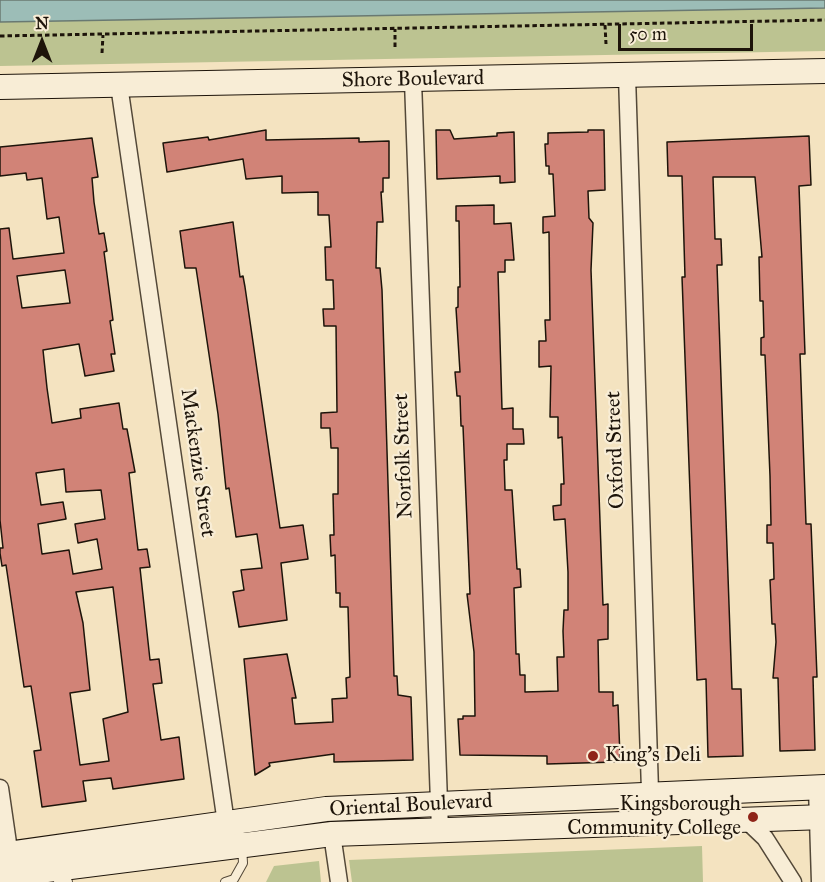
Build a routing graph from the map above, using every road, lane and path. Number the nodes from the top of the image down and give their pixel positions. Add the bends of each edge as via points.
1 (825, 20) edge
2 (605, 25) junction
3 (395, 29) junction
4 (103, 35) junction
5 (0, 36) edge
6 (606, 44) dead end
7 (395, 47) dead end
8 (102, 53) dead end
9 (825, 71) edge
10 (627, 76) junction
11 (413, 81) junction
12 (119, 84) junction
13 (0, 87) edge
14 (821, 787) edge
15 (0, 788) edge
16 (650, 794) junction
17 (439, 806) junction
18 (821, 817) edge
19 (745, 819) junction
20 (651, 822) junction
21 (226, 823) junction
22 (440, 830) junction
23 (332, 834) junction
24 (242, 844) junction
25 (5, 865) edge
26 (58, 882) edge
27 (68, 882) edge
28 (225, 882) edge
29 (339, 882) edge
30 (794, 882) edge
31 (820, 882) edge

1 - 2 path
2 - 3 path
2 - 6 path
3 - 4 path
3 - 7 path
4 - 5 path
4 - 8 path
9 - 10 street, Shore Boulevard
10 - 11 street, Shore Boulevard
10 - 16 street, Oxford Street
11 - 12 street, Shore Boulevard
11 - 17 street, Norfolk Street
12 - 13 street, Shore Boulevard
12 - 21 street, Mackenzie Street
14 - 16 street, Oriental Boulevard
14 - 18 street
15 - 25 street
16 - 17 street, Oriental Boulevard
16 - 20 street, Oxford Street
17 - 21 street, Oriental Boulevard via 326,809
17 - 22 street, Norfolk Street
18 - 19 street, Oriental Boulevard
18 - 31 street
19 - 20 street, Oriental Boulevard
19 - 30 street via 765,838
20 - 22 street, Oriental Boulevard
21 - 24 street, Mackenzie Street
21 - 25 street, Oriental Boulevard
22 - 23 street, Oriental Boulevard
23 - 24 street, Oriental Boulevard
23 - 29 street, Oriental Boulevard
24 - 25 street, Oriental Boulevard
24 - 28 lane via 243,863 234,879
26 - 27 lane

